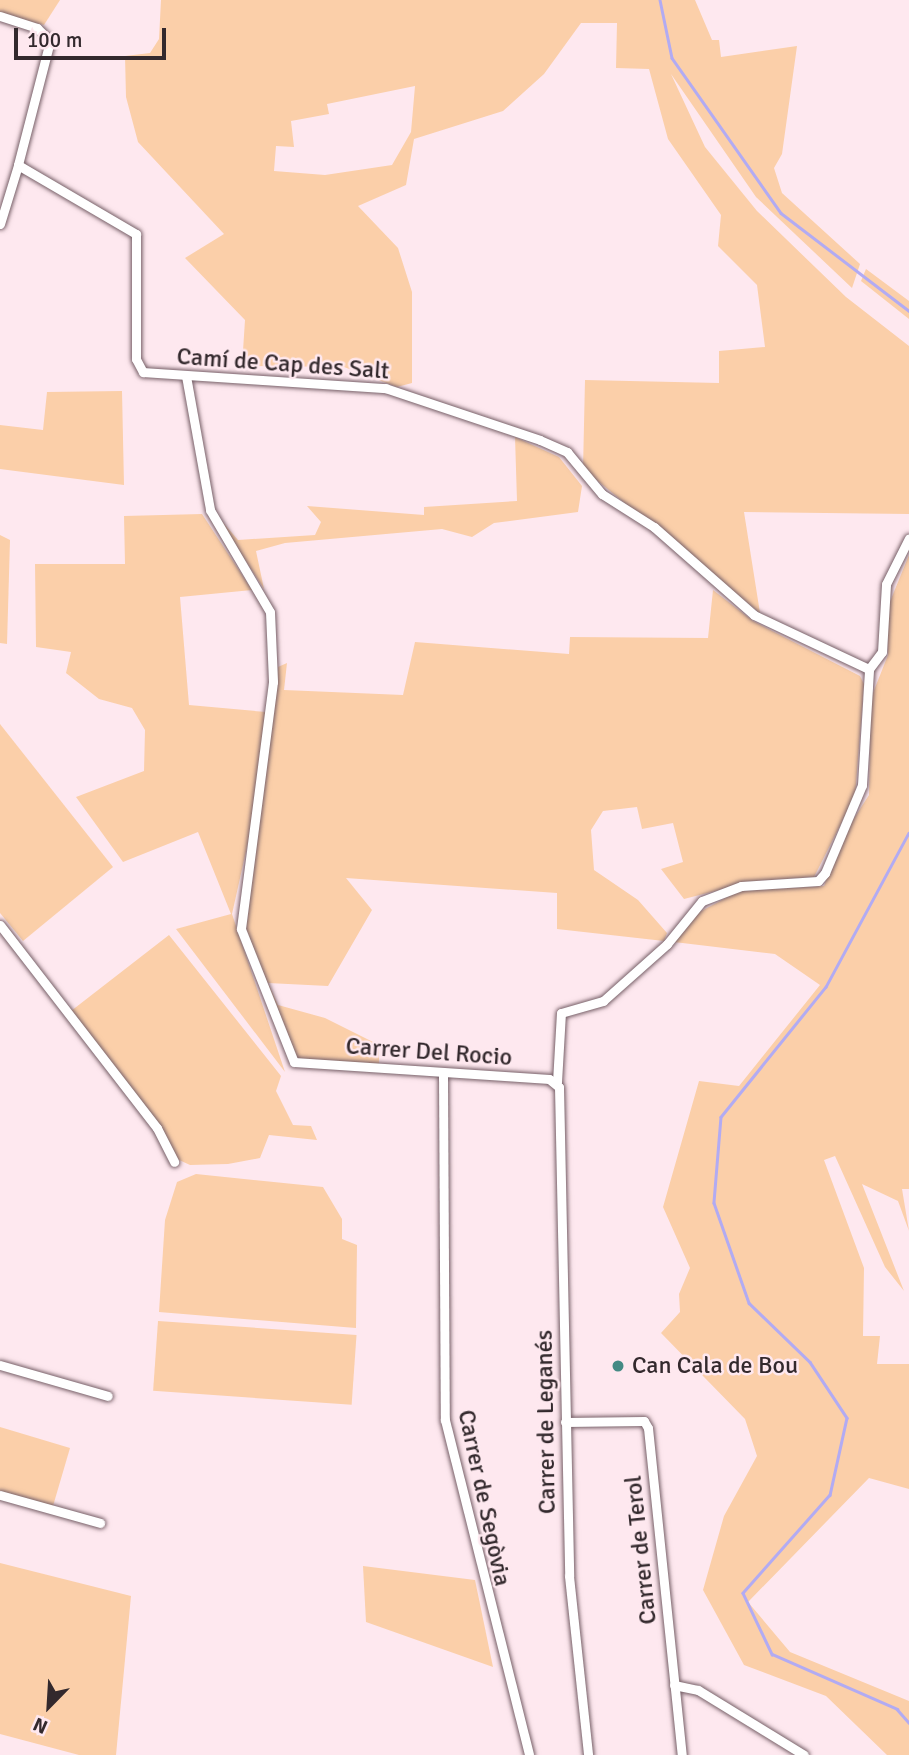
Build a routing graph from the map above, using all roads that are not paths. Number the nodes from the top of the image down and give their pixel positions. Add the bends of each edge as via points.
1 (0, 16) edge
2 (18, 164) junction
3 (0, 224) edge
4 (186, 376) junction
5 (909, 538) edge
6 (869, 669) junction
7 (0, 925) edge
8 (443, 1074) junction
9 (558, 1085) junction
10 (174, 1162) dead end
11 (0, 1365) edge
12 (108, 1396) dead end
13 (565, 1422) junction
14 (0, 1494) edge
15 (100, 1523) dead end
16 (674, 1685) junction
17 (532, 1754) edge
18 (588, 1755) edge
19 (682, 1755) edge
20 (804, 1755) edge

1 - 2 street via 37,28 50,41
2 - 3 street
2 - 4 street, Camí de Cap des Salt via 136,234 137,368
4 - 6 street, Camí de Cap des Salt via 385,387 540,440 567,452 602,494 654,527 754,615
4 - 8 street, Carrer Del Rocio via 209,510 270,612 274,682 241,929 294,1062
5 - 6 street via 886,584 882,652
6 - 9 street, Carrer de Leganés via 862,785 825,873 818,881 741,886 702,901 667,944 603,1001 561,1013
7 - 10 street via 157,1128
8 - 9 street, Carrer Del Rocio
8 - 17 street, Carrer de Segòvia via 445,1420 512,1706
9 - 13 street, Carrer de Leganés
11 - 12 street
13 - 16 street, Carrer de Terol via 643,1421 648,1428
13 - 18 street, Carrer de Leganés via 569,1576
14 - 15 street
16 - 19 street, Carrer de Terol
16 - 20 street via 698,1690

